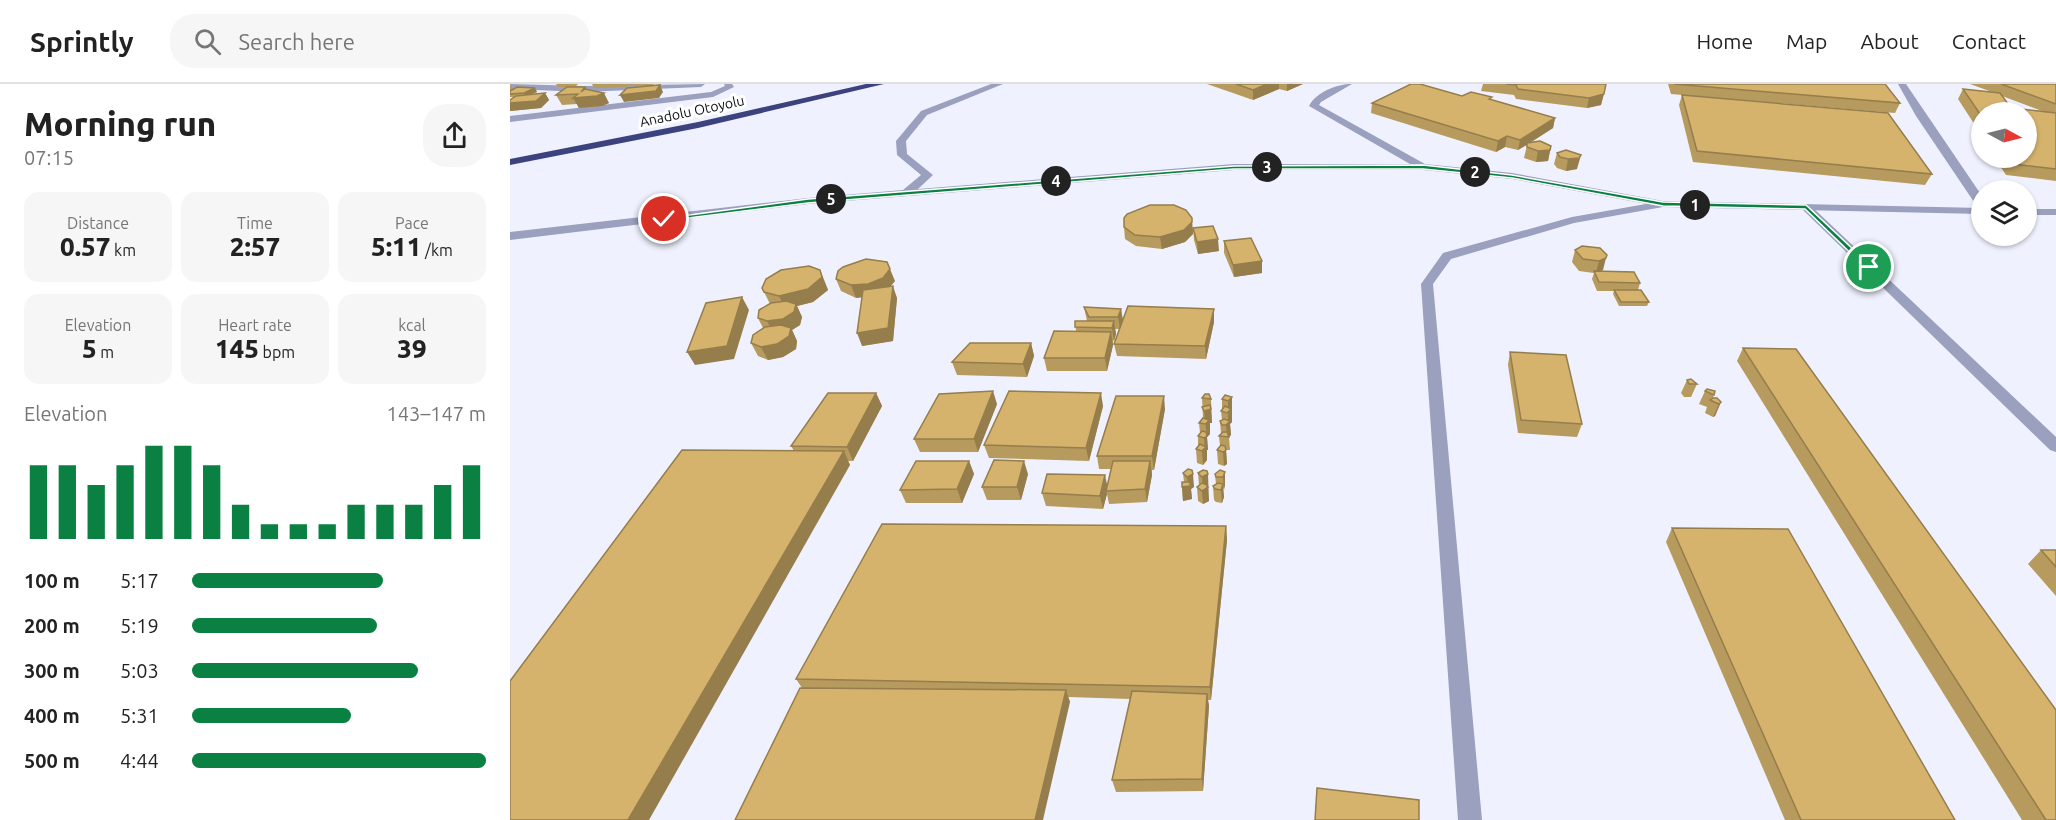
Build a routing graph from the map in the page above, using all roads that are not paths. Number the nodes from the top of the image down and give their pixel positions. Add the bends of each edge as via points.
1 (701, 84) edge
2 (728, 84) edge
3 (841, 84) edge
4 (879, 84) edge
5 (999, 84) edge
6 (1348, 84) edge
7 (1902, 84) edge
8 (682, 85) edge
9 (510, 86) edge
10 (587, 87) edge
11 (527, 97) edge
12 (510, 118) edge
13 (510, 151) edge
14 (510, 162) edge
15 (1423, 167) junction
16 (1971, 189) edge
17 (906, 193) junction
18 (1663, 204) junction
19 (1806, 207) junction
20 (1971, 211) edge
21 (2037, 212) edge
22 (2056, 212) edge
23 (510, 236) edge
24 (2056, 446) edge
25 (1470, 820) edge

1 - 8 street
2 - 12 street via 730,87 713,94
3 - 13 highway, Anadolu Otoyolu
4 - 14 highway, Anadolu Otoyolu
5 - 17 street via 924,112 901,141 902,155 928,175
6 - 15 street via 1317,100 1314,106
7 - 16 street
8 - 10 street
9 - 10 street
10 - 11 street
15 - 17 street via 1234,167
15 - 18 street via 1512,176
17 - 23 street
18 - 19 street
18 - 25 street via 1572,220 1447,256 1427,284
19 - 20 street
19 - 24 street
21 - 22 street

